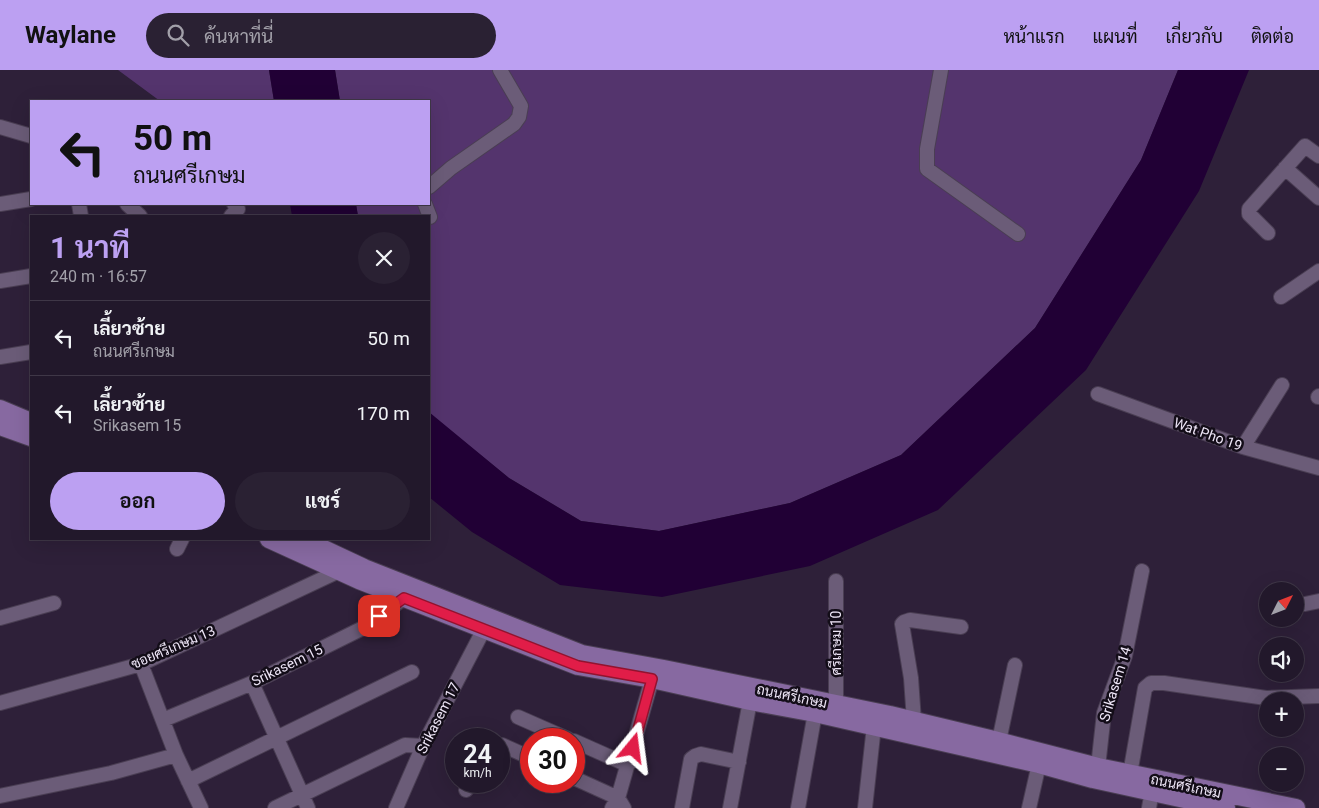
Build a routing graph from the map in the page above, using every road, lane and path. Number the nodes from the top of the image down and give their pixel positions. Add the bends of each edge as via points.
1 (500, 70) edge
2 (941, 70) edge
3 (0, 127) edge
4 (30, 136) edge
5 (1319, 156) edge
6 (1285, 168) junction
7 (430, 186) edge
8 (1319, 198) edge
9 (30, 199) edge
10 (0, 204) edge
11 (128, 205) edge
12 (235, 205) edge
13 (139, 215) edge
14 (232, 215) edge
15 (1268, 233) dead end
16 (1018, 234) dead end
17 (1319, 270) edge
18 (30, 276) edge
19 (0, 281) edge
20 (1281, 297) dead end
21 (30, 352) edge
22 (0, 357) edge
23 (1282, 385) dead end
24 (1098, 394) dead end
25 (0, 409) edge
26 (30, 422) edge
27 (0, 426) edge
28 (30, 437) edge
29 (1243, 447) junction
30 (1319, 468) edge
31 (271, 540) edge
32 (304, 540) edge
33 (339, 571) junction
34 (1142, 571) dead end
35 (836, 581) dead end
36 (404, 598) junction
37 (54, 603) dead end
38 (0, 618) edge
39 (961, 627) dead end
40 (484, 629) junction
41 (599, 663) junction
42 (141, 664) junction
43 (1014, 665) dead end
44 (412, 672) dead end
45 (652, 679) junction
46 (252, 683) junction
47 (1319, 696) edge
48 (750, 701) junction
49 (0, 702) edge
50 (836, 705) junction
51 (815, 713) junction
52 (518, 717) dead end
53 (162, 720) junction
54 (914, 721) junction
55 (874, 726) junction
56 (543, 728) edge
57 (276, 738) junction
58 (999, 741) junction
59 (422, 746) junction
60 (585, 746) edge
61 (176, 755) junction
62 (738, 762) junction
63 (1039, 764) junction
64 (628, 765) junction
65 (1098, 768) junction
66 (1130, 774) junction
67 (188, 781) junction
68 (585, 785) edge
69 (303, 794) junction
70 (0, 796) edge
71 (1150, 799) edge
72 (1187, 804) edge
73 (618, 805) edge
74 (200, 808) edge
75 (275, 808) edge
76 (308, 808) edge
77 (396, 808) edge
78 (682, 808) edge
79 (730, 808) edge
80 (798, 808) edge
81 (865, 808) edge
82 (1029, 808) edge
83 (1226, 808) edge
84 (1296, 808) edge

1 - 7 street via 521,106 520,117
2 - 16 street via 927,149 927,169
3 - 4 street
5 - 6 street via 1306,146
6 - 8 street
6 - 15 street via 1249,209 1249,214
9 - 10 street
11 - 13 street
12 - 14 street via 238,209
17 - 20 street
18 - 19 street
21 - 22 street
23 - 29 street
24 - 29 street, Wat Pho 19
25 - 26 main road
27 - 28 main road
29 - 30 street, Wat Pho 19
31 - 33 main road, ถนนศรีเกษม
32 - 41 main road, ถนนศรีเกษม via 364,568
33 - 36 main road, ถนนศรีเกษม
33 - 42 street, ซอยศรีเกษม 13
34 - 65 street, Srikasem 14 via 1125,656 1104,713
35 - 50 street, ศรีเกษม 10
36 - 40 main road, ถนนศรีเกษม
36 - 46 street, Srikasem 15 via 367,626
37 - 38 street
39 - 54 street via 910,620 902,624
40 - 41 main road, ถนนศรีเกษม via 578,666
40 - 59 street, Srikasem 17
41 - 45 main road, ถนนศรีเกษม
41 - 50 main road, ถนนศรีเกษม
42 - 49 street, ซอยศรีเกษม 13
42 - 53 street
43 - 58 street
44 - 57 street
45 - 48 main road, ถนนศรีเกษม
45 - 64 street
46 - 53 street, Srikasem 15
46 - 57 street
47 - 66 street via 1266,698 1150,683 1145,688
48 - 51 main road, ถนนศรีเกษม
48 - 62 street
50 - 54 main road, ถนนศรีเกษม
51 - 55 main road, ถนนศรีเกษม
51 - 80 street
52 - 56 street
53 - 61 street
54 - 58 main road, ถนนศรีเกษม
55 - 63 main road, ถนนศรีเกษม
55 - 81 street
57 - 67 street
57 - 69 street
58 - 65 main road, ถนนศรีเกษม
59 - 69 street via 405,745
59 - 77 street, Srikasem 17
60 - 64 street
61 - 67 street
61 - 70 street via 111,773
62 - 78 street via 701,754 691,759
62 - 79 street
63 - 71 main road, ถนนศรีเกษม
63 - 82 street
64 - 73 street
65 - 66 main road, ถนนศรีเกษม
66 - 84 main road, ถนนศรีเกษม
67 - 74 street
68 - 73 street
69 - 75 street
69 - 76 street
71 - 72 main road, ถนนศรีเกษม
72 - 83 main road, ถนนศรีเกษม

